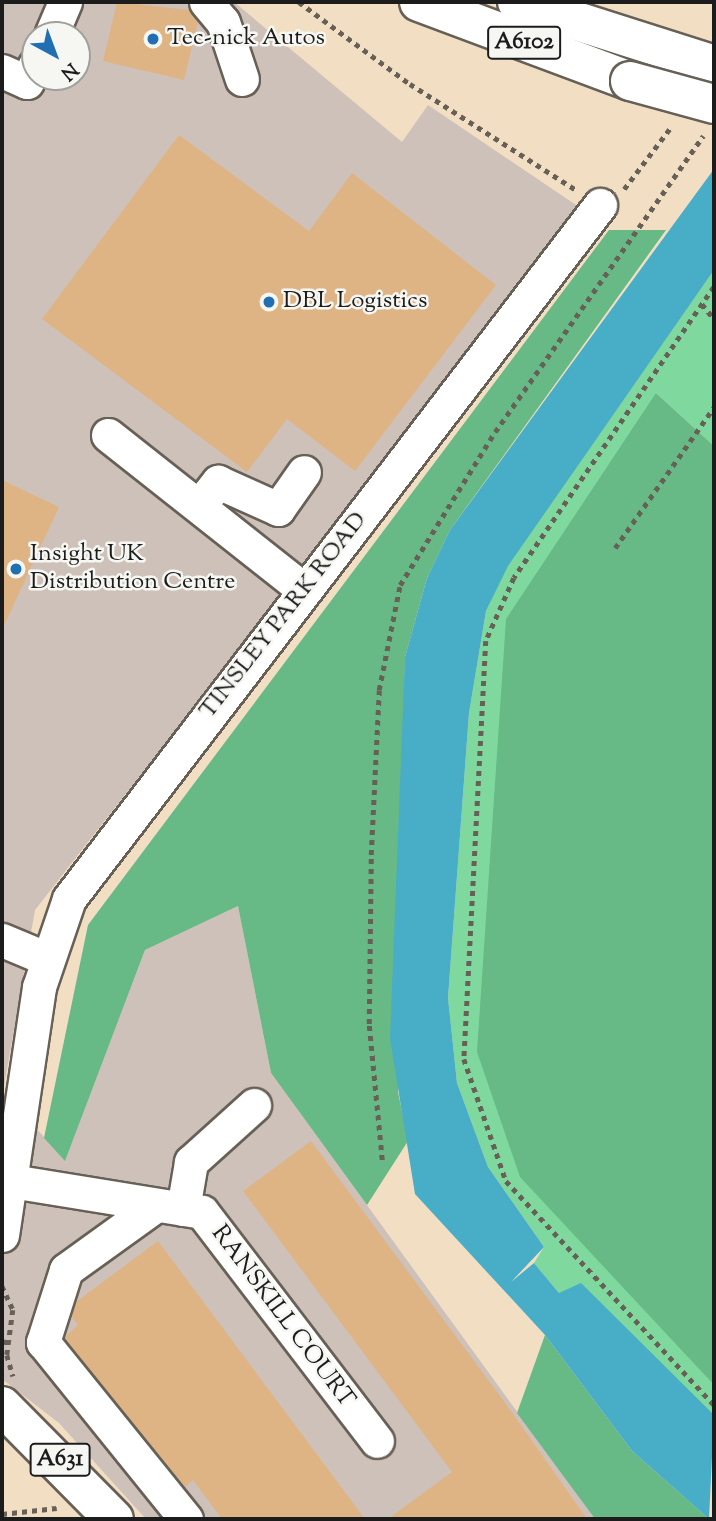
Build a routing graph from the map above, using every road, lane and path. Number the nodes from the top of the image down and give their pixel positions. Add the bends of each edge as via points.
1 (206, 2) edge
2 (299, 2) edge
3 (419, 2) edge
4 (516, 2) edge
5 (714, 65) edge
6 (2, 71) edge
7 (21, 79) edge
8 (242, 79) dead end
9 (710, 118) edge
10 (676, 119) dead end
11 (600, 205) junction
12 (714, 287) edge
13 (702, 304) junction
14 (714, 319) edge
15 (714, 407) edge
16 (712, 413) junction
17 (714, 422) edge
18 (108, 435) dead end
19 (304, 472) dead end
20 (199, 506) junction
21 (615, 548) dead end
22 (304, 590) junction
23 (2, 940) edge
24 (45, 958) junction
25 (254, 1105) dead end
26 (382, 1160) dead end
27 (11, 1181) junction
28 (170, 1207) junction
29 (2, 1235) edge
30 (2, 1341) edge
31 (9, 1343) dead end
32 (714, 1405) edge
33 (2, 1406) edge
34 (377, 1441) dead end
35 (114, 1519) edge
36 (186, 1519) edge

1 - 8 street via 223,22
2 - 11 path via 410,84
3 - 9 main road, A6102, bridge via 630,81
4 - 5 main road, A6102
6 - 7 street
9 - 26 path via 495,432 400,585 379,690 372,855 369,1024
10 - 11 path via 631,184
11 - 22 street, TINSLEY PARK ROAD
12 - 13 path
13 - 14 path
13 - 32 path via 514,578 486,641 464,1059 506,1181
15 - 16 path
16 - 17 path
16 - 21 path
18 - 20 street
19 - 20 street via 277,509 218,482
20 - 22 street
22 - 24 street, TINSLEY PARK ROAD via 92,867 64,909
23 - 24 street
24 - 27 street, TINSLEY PARK ROAD
25 - 28 street via 191,1162
27 - 28 street, RANSKILL COURT
27 - 29 street, TINSLEY PARK ROAD
28 - 34 street, RANSKILL COURT via 202,1212
28 - 36 street via 66,1270 43,1342
30 - 31 path
33 - 35 main road, A631

